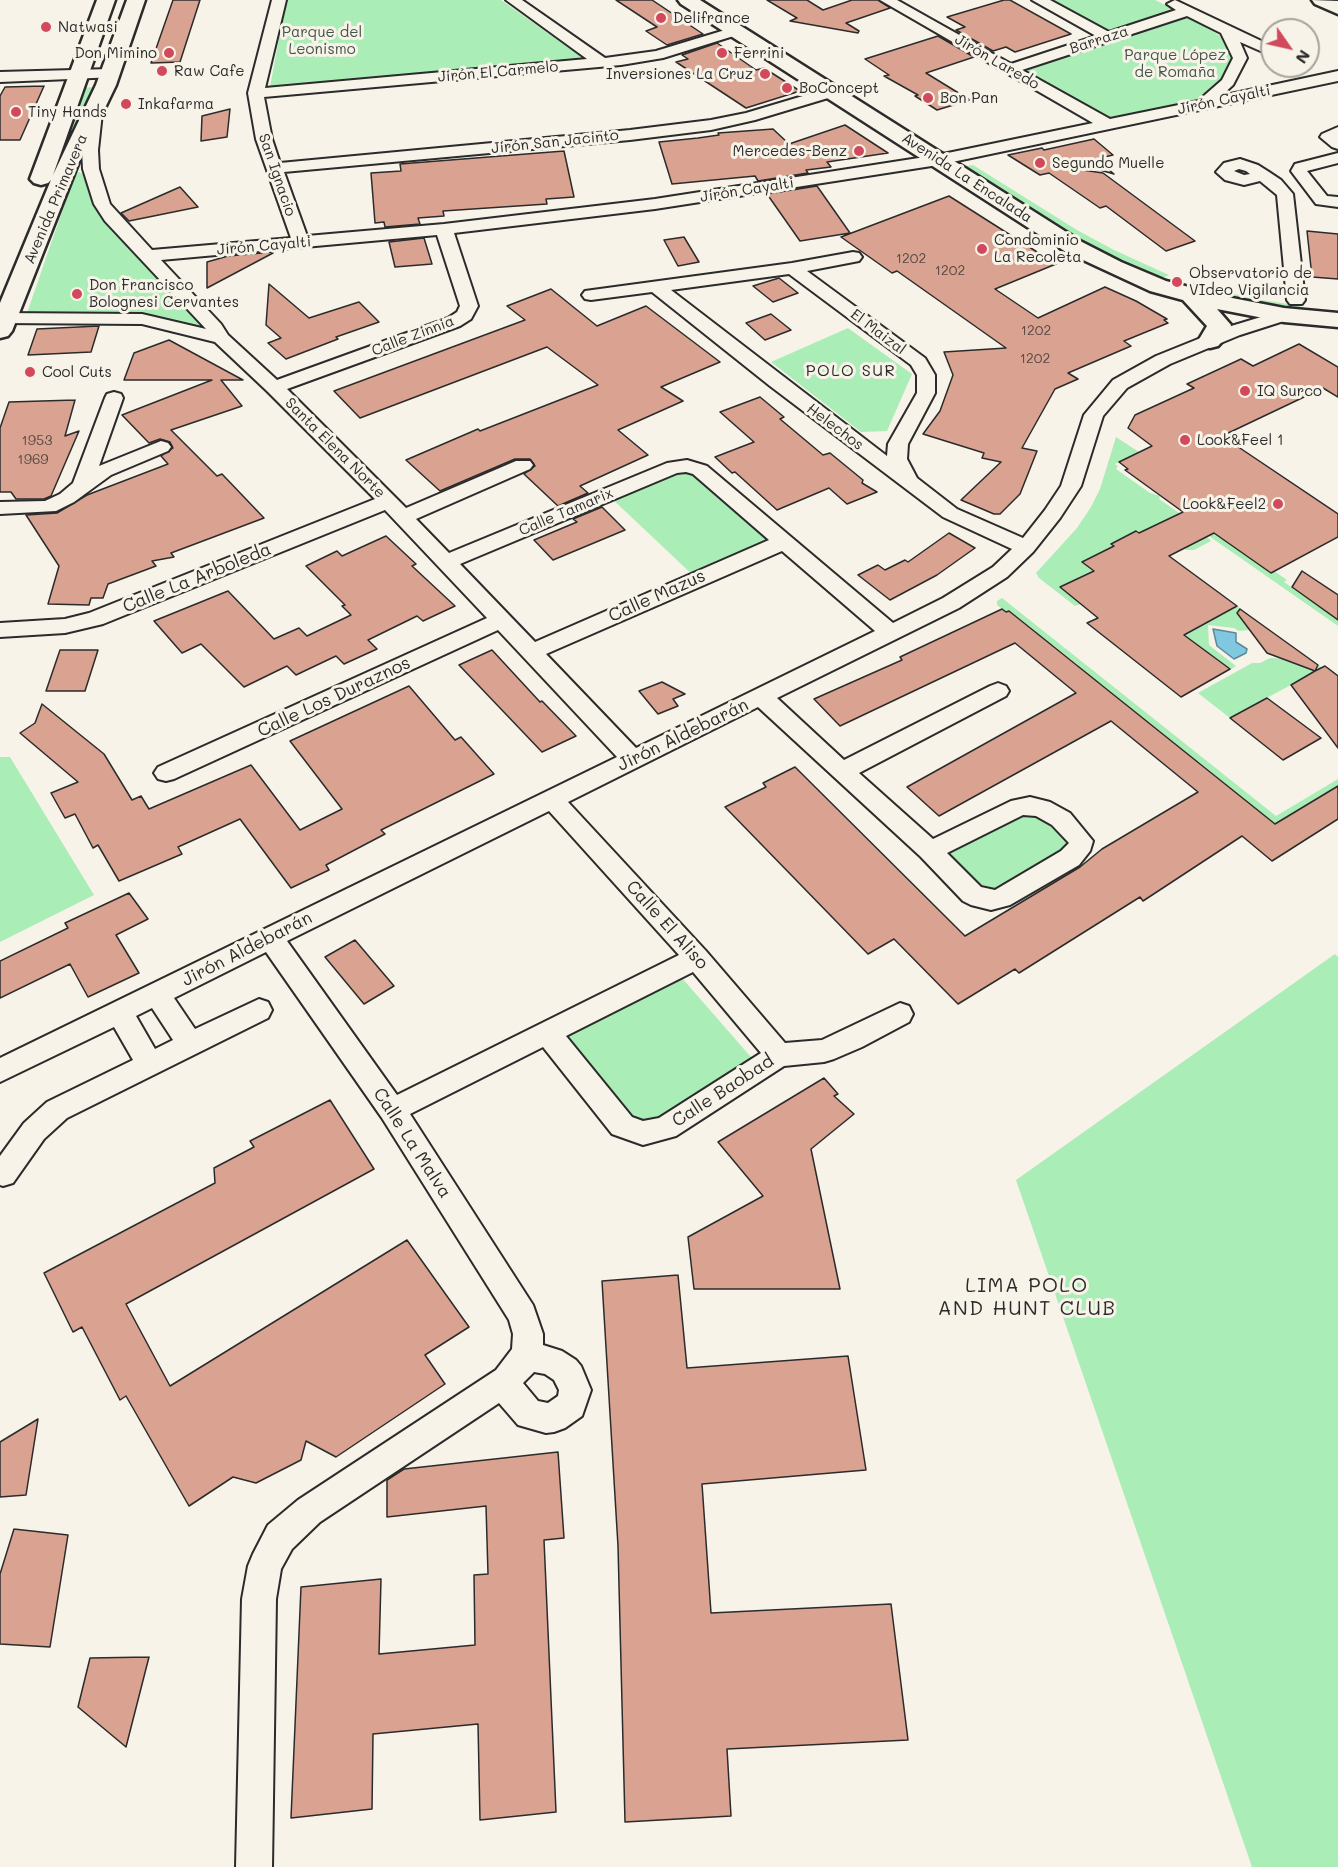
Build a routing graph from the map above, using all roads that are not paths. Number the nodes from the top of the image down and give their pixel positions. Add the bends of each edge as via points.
1 (106, 0) edge
2 (136, 0) edge
3 (279, 0) edge
4 (513, 0) edge
5 (687, 0) edge
6 (716, 0) edge
7 (887, 0) edge
8 (1039, 0) edge
9 (1166, 0) edge
10 (1321, 0) edge
11 (1338, 8) edge
12 (1188, 11) junction
13 (98, 22) junction
14 (128, 22) junction
15 (1227, 30) junction
16 (735, 31) junction
17 (1108, 37) junction
18 (1260, 46) edge
19 (602, 63) junction
20 (1010, 69) junction
21 (111, 74) junction
22 (78, 75) junction
23 (0, 77) edge
24 (1333, 77) edge
25 (833, 92) junction
26 (256, 93) junction
27 (1203, 104) junction
28 (94, 113) junction
29 (1107, 124) junction
30 (1338, 132) edge
31 (1338, 144) edge
32 (962, 155) junction
33 (1338, 158) edge
34 (938, 160) junction
35 (274, 168) junction
36 (1263, 175) dead end
37 (1338, 202) edge
38 (444, 229) junction
39 (301, 243) junction
40 (148, 256) junction
41 (853, 256) dead end
42 (792, 268) junction
43 (657, 286) junction
44 (0, 288) edge
45 (591, 295) dead end
46 (1191, 296) junction
47 (1338, 304) edge
48 (1290, 307) junction
49 (1338, 310) edge
50 (1338, 320) edge
51 (2, 322) edge
52 (221, 338) junction
53 (1209, 340) junction
54 (274, 387) junction
55 (114, 398) dead end
56 (898, 444) junction
57 (860, 446) junction
58 (162, 447) dead end
59 (523, 465) dead end
60 (908, 480) junction
61 (80, 487) junction
62 (388, 501) junction
63 (0, 507) edge
64 (403, 517) junction
65 (783, 542) junction
66 (1026, 547) junction
67 (446, 562) junction
68 (501, 620) junction
69 (0, 630) edge
70 (891, 633) junction
71 (531, 652) junction
72 (998, 691) dead end
73 (761, 697) junction
74 (633, 759) junction
75 (842, 771) junction
76 (166, 773) dead end
77 (552, 799) junction
78 (930, 851) junction
79 (270, 937) junction
80 (698, 958) junction
81 (157, 994) junction
82 (259, 1010) dead end
83 (120, 1013) junction
84 (900, 1014) dead end
85 (547, 1032) junction
86 (190, 1044) junction
87 (779, 1055) junction
88 (150, 1064) junction
89 (0, 1071) edge
90 (392, 1110) junction
91 (3, 1174) dead end
92 (254, 1867) edge

1 - 13 main road, Avenida Primavera
2 - 14 main road, Avenida Primavera
3 - 26 street, San Ignacio
4 - 19 street
5 - 16 main road, Avenida La Encalada
6 - 32 main road, Avenida La Encalada
7 - 20 street, Jirón Laredo
8 - 17 street
9 - 12 street
10 - 11 main road
12 - 15 street
12 - 17 street, Barraza
13 - 14 main road
13 - 22 main road, Avenida Primavera
14 - 21 main road, Avenida Primavera
15 - 18 street
15 - 27 street via 1240,58 1228,82
16 - 19 street, Jirón El Carmelo via 658,55
16 - 25 main road, Avenida La Encalada
17 - 20 street, Barraza
19 - 26 street, Jirón El Carmelo
20 - 29 street, Jirón Laredo
21 - 22 street
21 - 28 main road, Avenida Primavera
22 - 23 street
22 - 44 main road, Avenida Primavera
24 - 27 street, Jirón Cayalti
25 - 34 main road, Avenida La Encalada
25 - 35 street, Jirón San Jacinto via 711,125
26 - 35 street, San Ignacio via 264,140
27 - 29 street, Jirón Cayalti
28 - 40 street, Santa Elena Norte via 91,169 102,204
28 - 51 main road, Avenida Primavera via 68,164
29 - 32 street, Jirón Cayalti
30 - 31 street via 1328,137
32 - 34 street, Jirón Cayalti
32 - 48 main road, Avenida La Encalada via 1099,239 1140,258
33 - 37 street via 1301,167 1299,171 1322,200
34 - 38 street, Jirón Cayalti via 655,204
34 - 46 main road, Avenida La Encalada via 1074,247 1149,282
35 - 39 street, San Ignacio
36 - 48 street via 1285,194
38 - 39 street, Jirón Cayalti
38 - 54 street, Calle Zinnia via 469,306 465,315
39 - 40 street, Jirón Cayalti
40 - 52 street, Santa Elena Norte
41 - 42 street
42 - 43 street
42 - 56 street, El Maizal via 918,362 926,375 926,393
43 - 45 street
43 - 57 street, Helechos
46 - 48 main road, Avenida La Encalada
46 - 53 main road via 1219,325 1219,331
47 - 48 main road, Avenida La Encalada
48 - 49 main road
48 - 50 main road, Avenida La Encalada
48 - 53 street, Jirón Aldebarán
51 - 52 street via 142,319
52 - 54 street, Santa Elena Norte
53 - 66 street, Jirón Aldebarán via 1138,372 1110,394 1094,415 1071,486
54 - 62 street, Santa Elena Norte
55 - 61 street
56 - 57 street
56 - 60 street via 897,459
57 - 60 street, Helechos
58 - 61 street via 104,471
59 - 64 street
60 - 66 street, Helechos via 950,513
61 - 63 street via 49,507
62 - 64 street, Santa Elena Norte
62 - 69 street, Calle La Arboleda via 95,619 65,627
64 - 67 street, Santa Elena Norte
65 - 67 street, Calle Tamarix via 700,470 687,466 674,467
65 - 70 street
65 - 71 street, Calle Mazus
66 - 70 street, Jirón Aldebarán via 1000,572 951,603
67 - 68 street, Santa Elena Norte
68 - 71 street, Santa Elena Norte
68 - 76 street, Calle Los Duraznos
70 - 73 street, Jirón Aldebarán
71 - 74 street, Santa Elena Norte
72 - 75 street
73 - 74 street, Jirón Aldebarán
73 - 75 street
74 - 77 street, Jirón Aldebarán
75 - 78 street
77 - 79 street, Jirón Aldebarán
77 - 80 street, Calle El Aliso
78 - 78 street via 972,894 991,900 1070,858 1081,841 1061,819 1030,806 1019,807
79 - 81 street, Jirón Aldebarán
79 - 90 street, Calle La Malva
80 - 85 street
80 - 87 street, Calle El Aliso
81 - 83 street, Jirón Aldebarán
81 - 86 street
82 - 86 street
83 - 88 street
83 - 89 street, Jirón Aldebarán
84 - 87 street, Calle Baobad via 824,1051
85 - 87 street, Calle Baobad via 622,1126 643,1133 666,1128
85 - 90 street
86 - 88 street
88 - 91 street via 57,1110 34,1131
90 - 92 street, Calle La Malva via 522,1315 528,1347 515,1370 309,1510 280,1537 266,1566 259,1599

